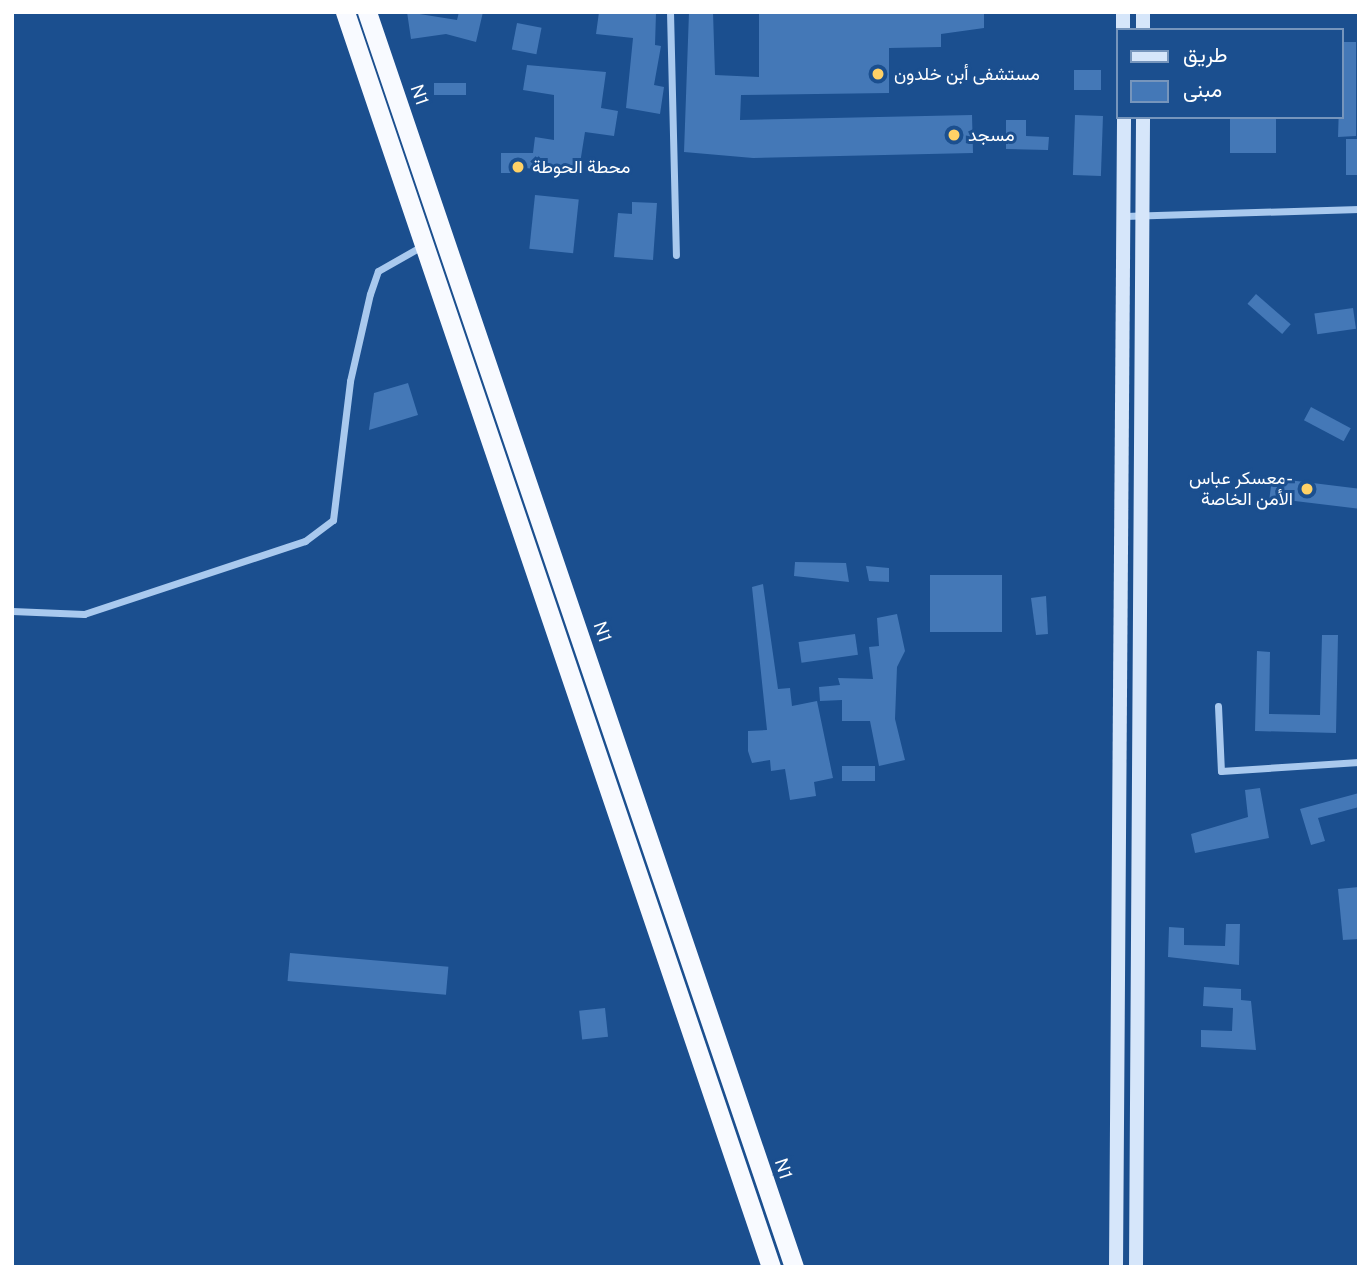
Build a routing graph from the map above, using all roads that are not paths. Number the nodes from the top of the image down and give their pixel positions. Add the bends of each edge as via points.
1 (345, 12) edge
2 (367, 12) edge
3 (670, 12) edge
4 (1124, 119) edge
5 (1143, 119) edge
6 (1359, 209) edge
7 (1123, 216) junction
8 (1142, 216) junction
9 (425, 243) junction
10 (676, 255) dead end
11 (12, 611) edge
12 (1218, 706) dead end
13 (1359, 762) edge
14 (1117, 1046) junction
15 (1136, 1046) junction
16 (771, 1267) edge
17 (794, 1267) edge
18 (1116, 1267) edge
19 (1136, 1267) edge

1 - 9 highway
2 - 17 highway, N1 / N1
3 - 10 street
4 - 7 main road
5 - 8 main road
6 - 8 street
7 - 8 street
7 - 14 main road
8 - 15 main road
9 - 11 street via 379,271 370,294 350,381 333,520 305,541 84,614
9 - 16 highway
12 - 13 street via 1221,771
14 - 15 main road
14 - 18 main road
15 - 19 main road

